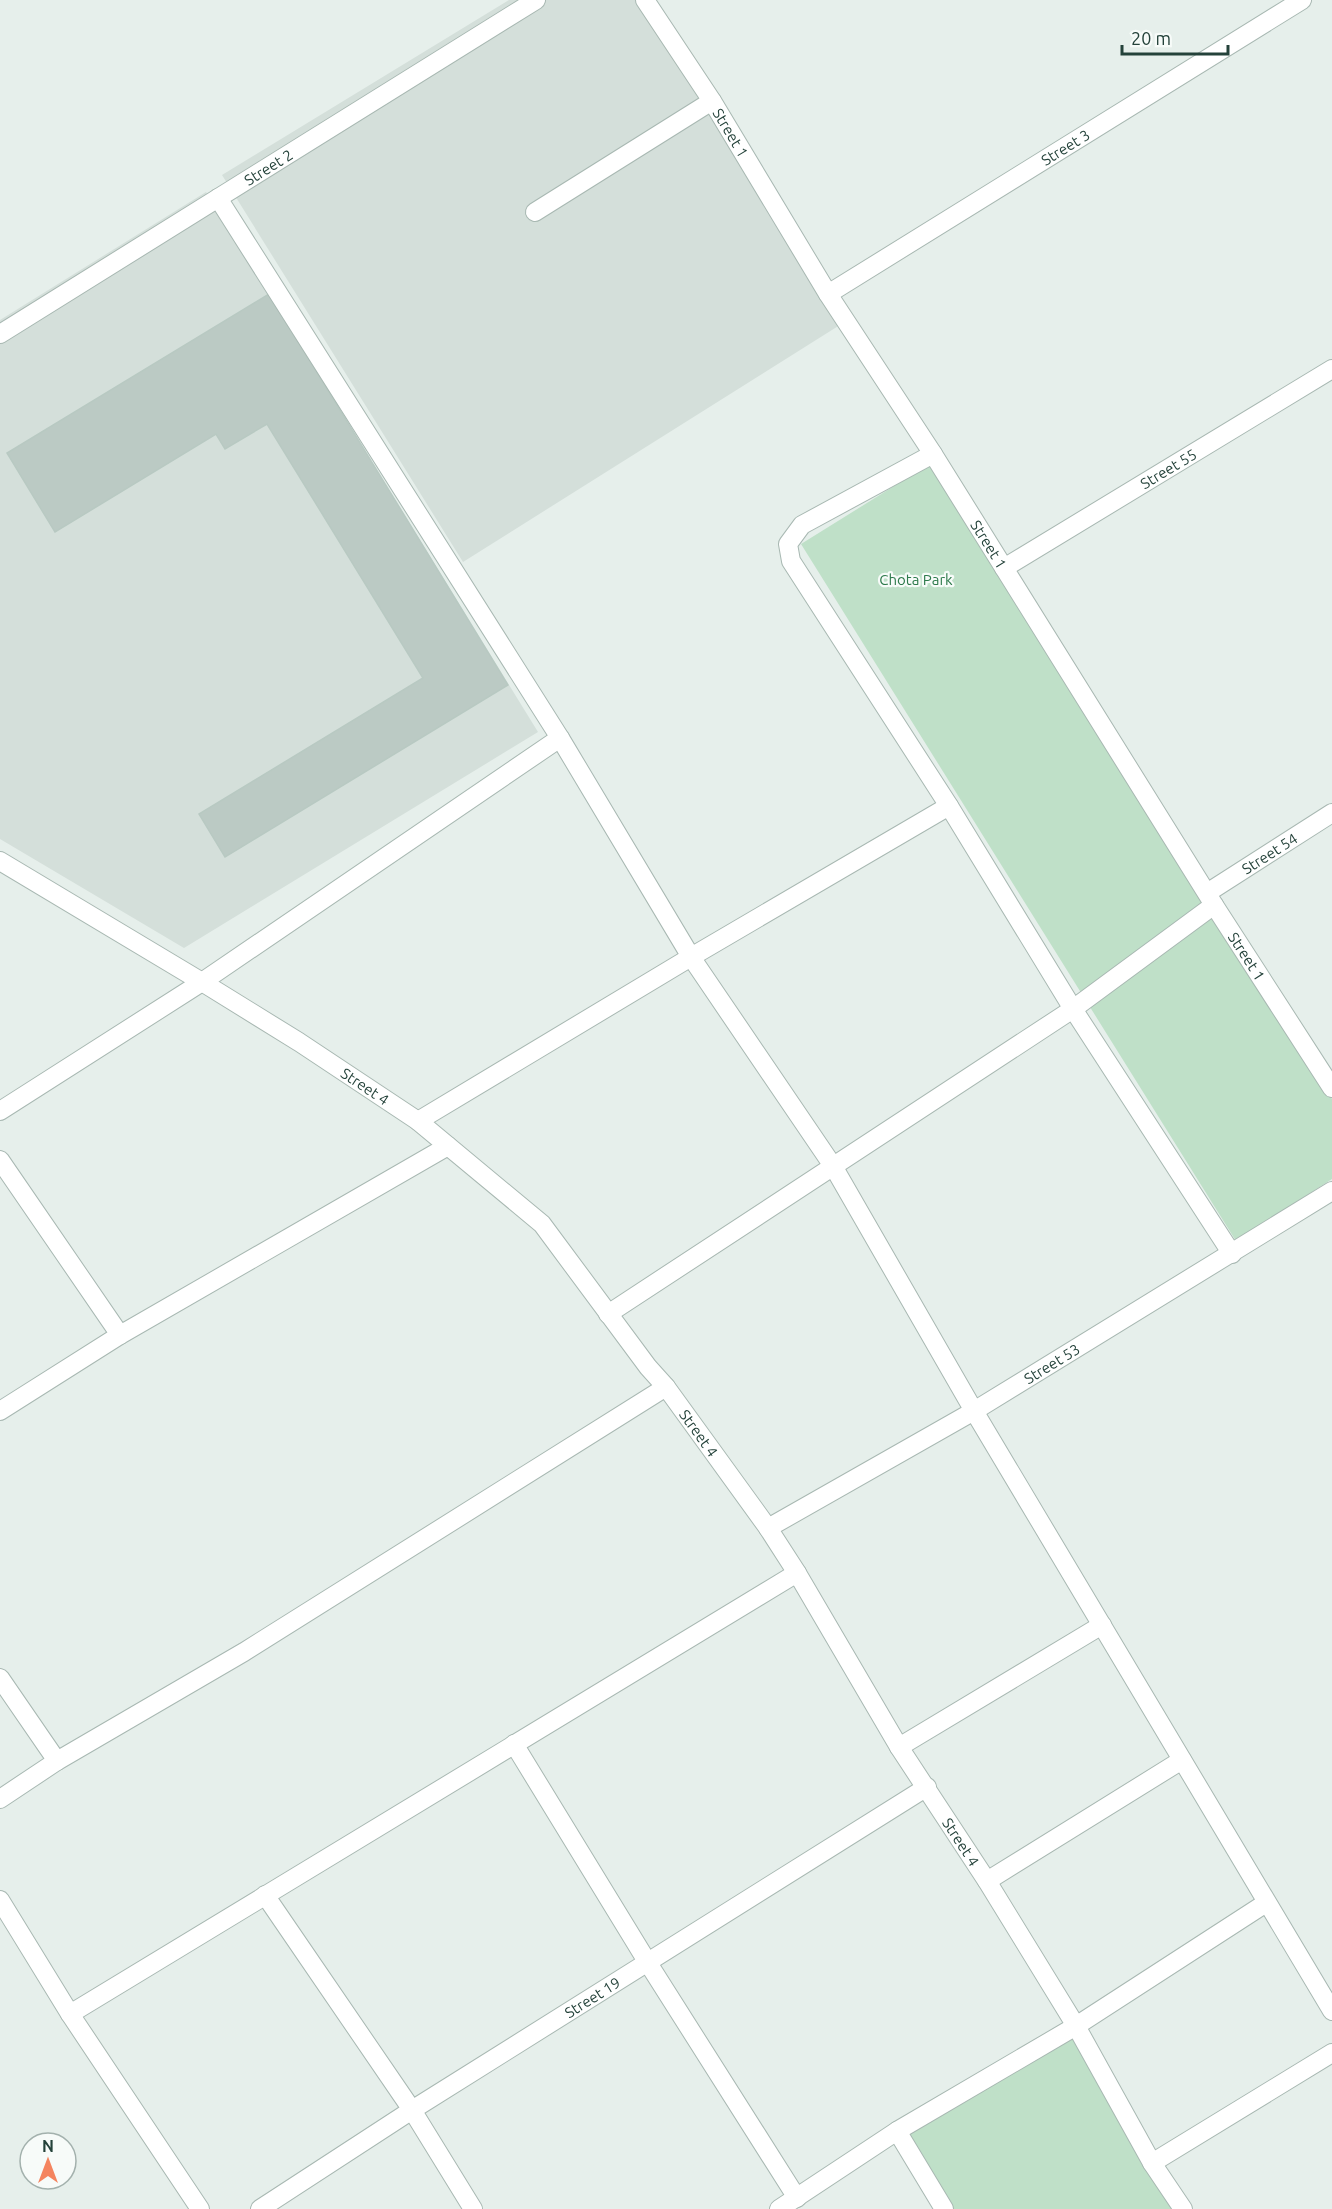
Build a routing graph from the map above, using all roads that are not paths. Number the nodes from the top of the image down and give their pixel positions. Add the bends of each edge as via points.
1 (536, 0) edge
2 (646, 0) edge
3 (1302, 0) edge
4 (712, 101) junction
5 (218, 198) junction
6 (535, 212) dead end
7 (828, 294) junction
8 (0, 334) edge
9 (1332, 369) edge
10 (933, 454) junction
11 (1004, 568) junction
12 (560, 738) junction
13 (949, 806) junction
14 (1332, 813) edge
15 (0, 861) edge
16 (1211, 899) junction
17 (691, 957) junction
18 (202, 982) junction
19 (1073, 1009) junction
20 (1332, 1088) edge
21 (0, 1111) edge
22 (418, 1121) junction
23 (448, 1146) junction
24 (0, 1160) edge
25 (833, 1166) junction
26 (1332, 1191) edge
27 (1232, 1254) junction
28 (608, 1314) junction
29 (120, 1335) junction
30 (666, 1387) junction
31 (974, 1411) junction
32 (0, 1412) edge
33 (768, 1528) junction
34 (797, 1573) junction
35 (1102, 1626) junction
36 (0, 1678) edge
37 (514, 1744) junction
38 (899, 1747) junction
39 (1182, 1760) junction
40 (57, 1761) junction
41 (927, 1787) junction
42 (0, 1799) edge
43 (987, 1881) junction
44 (265, 1895) junction
45 (0, 1900) edge
46 (1266, 1903) junction
47 (648, 1963) junction
48 (1332, 2011) edge
49 (70, 2014) junction
50 (1076, 2026) junction
51 (1332, 2053) edge
52 (412, 2110) junction
53 (897, 2131) junction
54 (1152, 2163) junction
55 (797, 2199) junction
56 (200, 2209) edge
57 (260, 2209) edge
58 (473, 2209) edge
59 (779, 2209) edge
60 (944, 2209) edge
61 (1183, 2209) edge

1 - 5 street, Street 2
2 - 4 street, Street 1
3 - 7 street, Street 3
4 - 6 street
4 - 7 street, Street 1
5 - 8 street, Street 2
5 - 12 street
7 - 10 street, Street 1
9 - 11 street, Street 55
10 - 11 street, Street 1
10 - 13 street via 802,525 788,544 791,561
11 - 16 street, Street 1
12 - 17 street
12 - 18 street
13 - 17 street
13 - 19 street
14 - 16 street, Street 54
15 - 18 street, Street 4
16 - 19 street, Street 54
16 - 20 street, Street 1
17 - 22 street
17 - 25 street
18 - 21 street
18 - 22 street, Street 4
19 - 25 street, Street 54
19 - 27 street
22 - 23 street, Street 4
23 - 28 street, Street 4 via 542,1224
23 - 29 street
24 - 29 street
25 - 28 street, Street 54
25 - 31 street
26 - 27 street, Street 53
27 - 31 street, Street 53
28 - 30 street, Street 4
29 - 32 street
30 - 33 street, Street 4
30 - 40 street via 244,1652
31 - 33 street, Street 53
31 - 35 street
33 - 34 street, Street 4
34 - 37 street
34 - 38 street, Street 4
35 - 38 street
35 - 39 street
36 - 40 street
37 - 44 street
37 - 47 street
38 - 41 street, Street 4
39 - 43 street
39 - 46 street
40 - 42 street
41 - 43 street, Street 4
41 - 47 street, Street 19
43 - 50 street, Street 4
44 - 49 street
44 - 52 street
45 - 49 street
46 - 48 street
46 - 50 street
47 - 52 street, Street 19
47 - 55 street
49 - 56 street
50 - 53 street
50 - 54 street, Street 4
51 - 54 street
52 - 57 street, Street 19
52 - 58 street
53 - 55 street
53 - 60 street
54 - 61 street, Street 4
55 - 59 street

